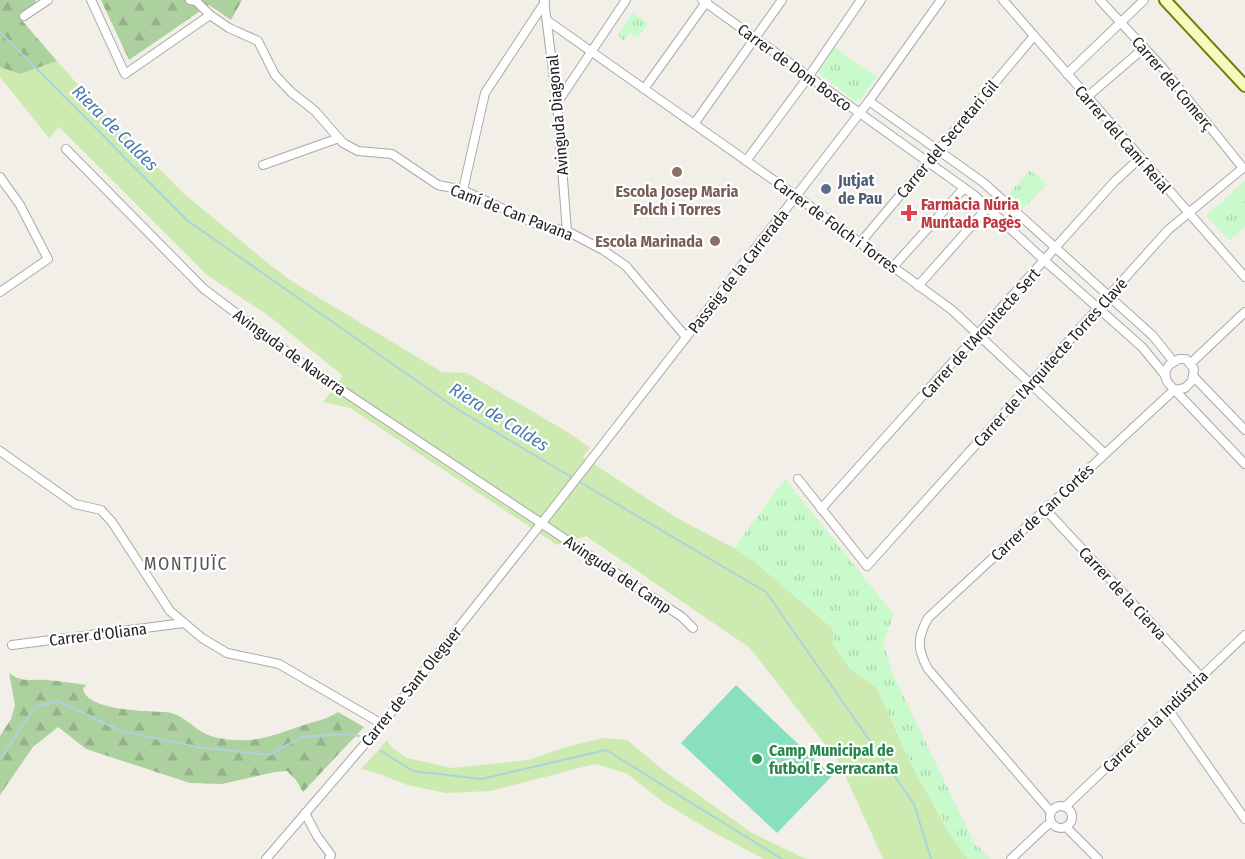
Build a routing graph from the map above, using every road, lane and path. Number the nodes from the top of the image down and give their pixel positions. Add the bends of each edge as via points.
1 (91, 0) edge
2 (190, 0) edge
3 (626, 0) edge
4 (782, 0) edge
5 (861, 0) edge
6 (1003, 0) edge
7 (1100, 0) edge
8 (1144, 0) edge
9 (1165, 0) edge
10 (45, 1) edge
11 (545, 1) edge
12 (705, 1) edge
13 (939, 1) edge
14 (210, 15) junction
15 (24, 16) dead end
16 (548, 21) junction
17 (1120, 21) junction
18 (1034, 36) junction
19 (755, 38) junction
20 (1144, 48) junction
21 (591, 50) junction
22 (1067, 74) junction
23 (809, 76) junction
24 (1245, 86) edge
25 (644, 89) junction
26 (1087, 97) junction
27 (869, 101) junction
28 (556, 103) junction
29 (859, 113) junction
30 (694, 124) junction
31 (339, 138) junction
32 (66, 149) dead end
33 (937, 150) junction
34 (1140, 158) junction
35 (746, 161) junction
36 (927, 162) junction
37 (263, 165) dead end
38 (1243, 168) joint
39 (0, 177) edge
40 (964, 188) junction
41 (463, 190) junction
42 (796, 196) junction
43 (988, 207) junction
44 (1187, 213) junction
45 (567, 231) junction
46 (860, 243) junction
47 (1056, 249) junction
48 (1045, 261) junction
49 (893, 267) junction
50 (1245, 277) edge
51 (918, 285) junction
52 (0, 292) edge
53 (1108, 298) junction
54 (1099, 309) junction
55 (1245, 312) edge
56 (979, 335) junction
57 (686, 337) junction
58 (1173, 361) junction
59 (1191, 363) junction
60 (1165, 375) junction
61 (1193, 376) junction
62 (1031, 384) junction
63 (1174, 390) junction
64 (1245, 430) edge
65 (0, 451) edge
66 (1104, 453) junction
67 (1245, 464) edge
68 (798, 478) dead end
69 (821, 509) junction
70 (1045, 509) junction
71 (552, 510) joint
72 (541, 523) junction
73 (184, 623) junction
74 (693, 628) dead end
75 (1245, 635) edge
76 (12, 645) dead end
77 (1202, 677) junction
78 (1168, 709) junction
79 (381, 724) junction
80 (1065, 807) junction
81 (1051, 812) junction
82 (305, 813) junction
83 (1245, 819) edge
84 (1052, 823) junction
85 (1066, 827) junction
86 (266, 859) edge
87 (329, 859) edge
88 (1011, 859) edge
89 (1098, 859) edge

1 - 14 street via 124,75
2 - 14 street, Camí de Can Pavana
3 - 21 street
4 - 19 street
5 - 23 street
6 - 18 street, Carrer del Camí Reial
7 - 17 street, Carrer del Comerç
8 - 17 street
9 - 24 street
10 - 15 street
11 - 16 street, Avinguda Diagonal
11 - 41 street via 485,93
12 - 19 street, Carrer de Dom Bosco
12 - 25 street
13 - 27 street, Passeig de la Carrerada
14 - 31 street, Camí de Can Pavana via 258,41 275,75
16 - 21 street, Carrer de Folch i Torres
16 - 28 street, Avinguda Diagonal
17 - 20 street, Carrer del Comerç
17 - 22 street
18 - 22 street, Carrer del Camí Reial
18 - 33 street, Carrer del Secretari Gil
19 - 23 street, Carrer de Dom Bosco
19 - 30 street
20 - 26 street
20 - 38 street, Carrer del Comerç
21 - 25 street, Carrer de Folch i Torres
21 - 28 street
22 - 26 street, Carrer del Camí Reial
23 - 29 street, Carrer de Dom Bosco
23 - 35 street
25 - 30 street, Carrer de Folch i Torres
26 - 34 street, Carrer del Camí Reial
27 - 29 street, Passeig de la Carrerada
27 - 33 street
28 - 45 street, Avinguda Diagonal
29 - 36 street, Carrer de Dom Bosco
29 - 42 street, Passeig de la Carrerada
30 - 35 street, Carrer de Folch i Torres
31 - 37 street
31 - 41 street, Camí de Can Pavana via 358,151 392,154 438,185
32 - 72 street, Avinguda de Navarra via 204,289 310,369
33 - 36 street, Carrer del Secretari Gil
33 - 47 street via 984,183
34 - 44 street, Carrer del Camí Reial
34 - 47 street, Carrer de l'Arquitecte Sert
35 - 42 street, Carrer de Folch i Torres
36 - 40 street, Carrer de Dom Bosco
36 - 46 street, Carrer del Secretari Gil
38 - 44 street, Carrer de l'Arquitecte Torres Clavé
39 - 52 street via 20,205 48,259
40 - 43 street, Carrer de Dom Bosco
40 - 49 street
41 - 45 street, Camí de Can Pavana via 540,226
42 - 46 street, Carrer de Folch i Torres
42 - 57 street, Passeig de la Carrerada
43 - 48 street, Carrer de Dom Bosco
43 - 51 street
44 - 50 street, Carrer del Camí Reial
44 - 53 street, Carrer de l'Arquitecte Torres Clavé
45 - 57 street, Camí de Can Pavana via 626,266
46 - 49 street, Carrer de Folch i Torres
47 - 48 street, Carrer de l'Arquitecte Sert
47 - 53 street
48 - 54 street, Carrer de Dom Bosco
48 - 56 street, Carrer de l'Arquitecte Sert
49 - 51 street, Carrer de Folch i Torres
51 - 56 street, Carrer de Folch i Torres
53 - 54 street, Carrer de l'Arquitecte Torres Clavé
53 - 58 street via 1153,336
54 - 60 street, Carrer de Dom Bosco via 1142,347
54 - 62 street, Carrer de l'Arquitecte Torres Clavé
55 - 59 street
56 - 62 street, Carrer de Folch i Torres
56 - 69 street, Carrer de l'Arquitecte Sert
57 - 71 street, Passeig de la Carrerada
58 - 59 street via 1183,359
58 - 60 street
59 - 61 street
60 - 63 street
61 - 63 street via 1189,385
61 - 64 street
62 - 66 street, Carrer de Folch i Torres
62 - 69 street, Carrer de l'Arquitecte Torres Clavé via 867,566
63 - 66 street, Carrer de Can Cortés
63 - 67 street
65 - 73 street via 75,504 101,510 170,611
66 - 70 street, Carrer de Can Cortés
68 - 69 street
70 - 77 street, Carrer de la Cierva
70 - 81 street, Carrer de Can Cortés via 928,618 919,640 920,656 927,669
71 - 72 street, Carrer de Sant Oleguer
72 - 74 street, Avinguda del Camp
72 - 79 street, Carrer de Sant Oleguer
73 - 76 street, Carrer d'Oliana
73 - 79 street via 227,653 279,664
75 - 77 street, Carrer de la Indústria
77 - 78 street, Carrer de la Indústria
78 - 80 street, Carrer de la Indústria
78 - 83 street
79 - 82 street, Carrer de Sant Oleguer
80 - 81 street via 1058,806
80 - 85 street via 1072,815
81 - 84 street
82 - 86 street, Carrer de Sant Oleguer
82 - 87 street via 331,855
84 - 85 street via 1058,828
84 - 88 street
85 - 89 street

